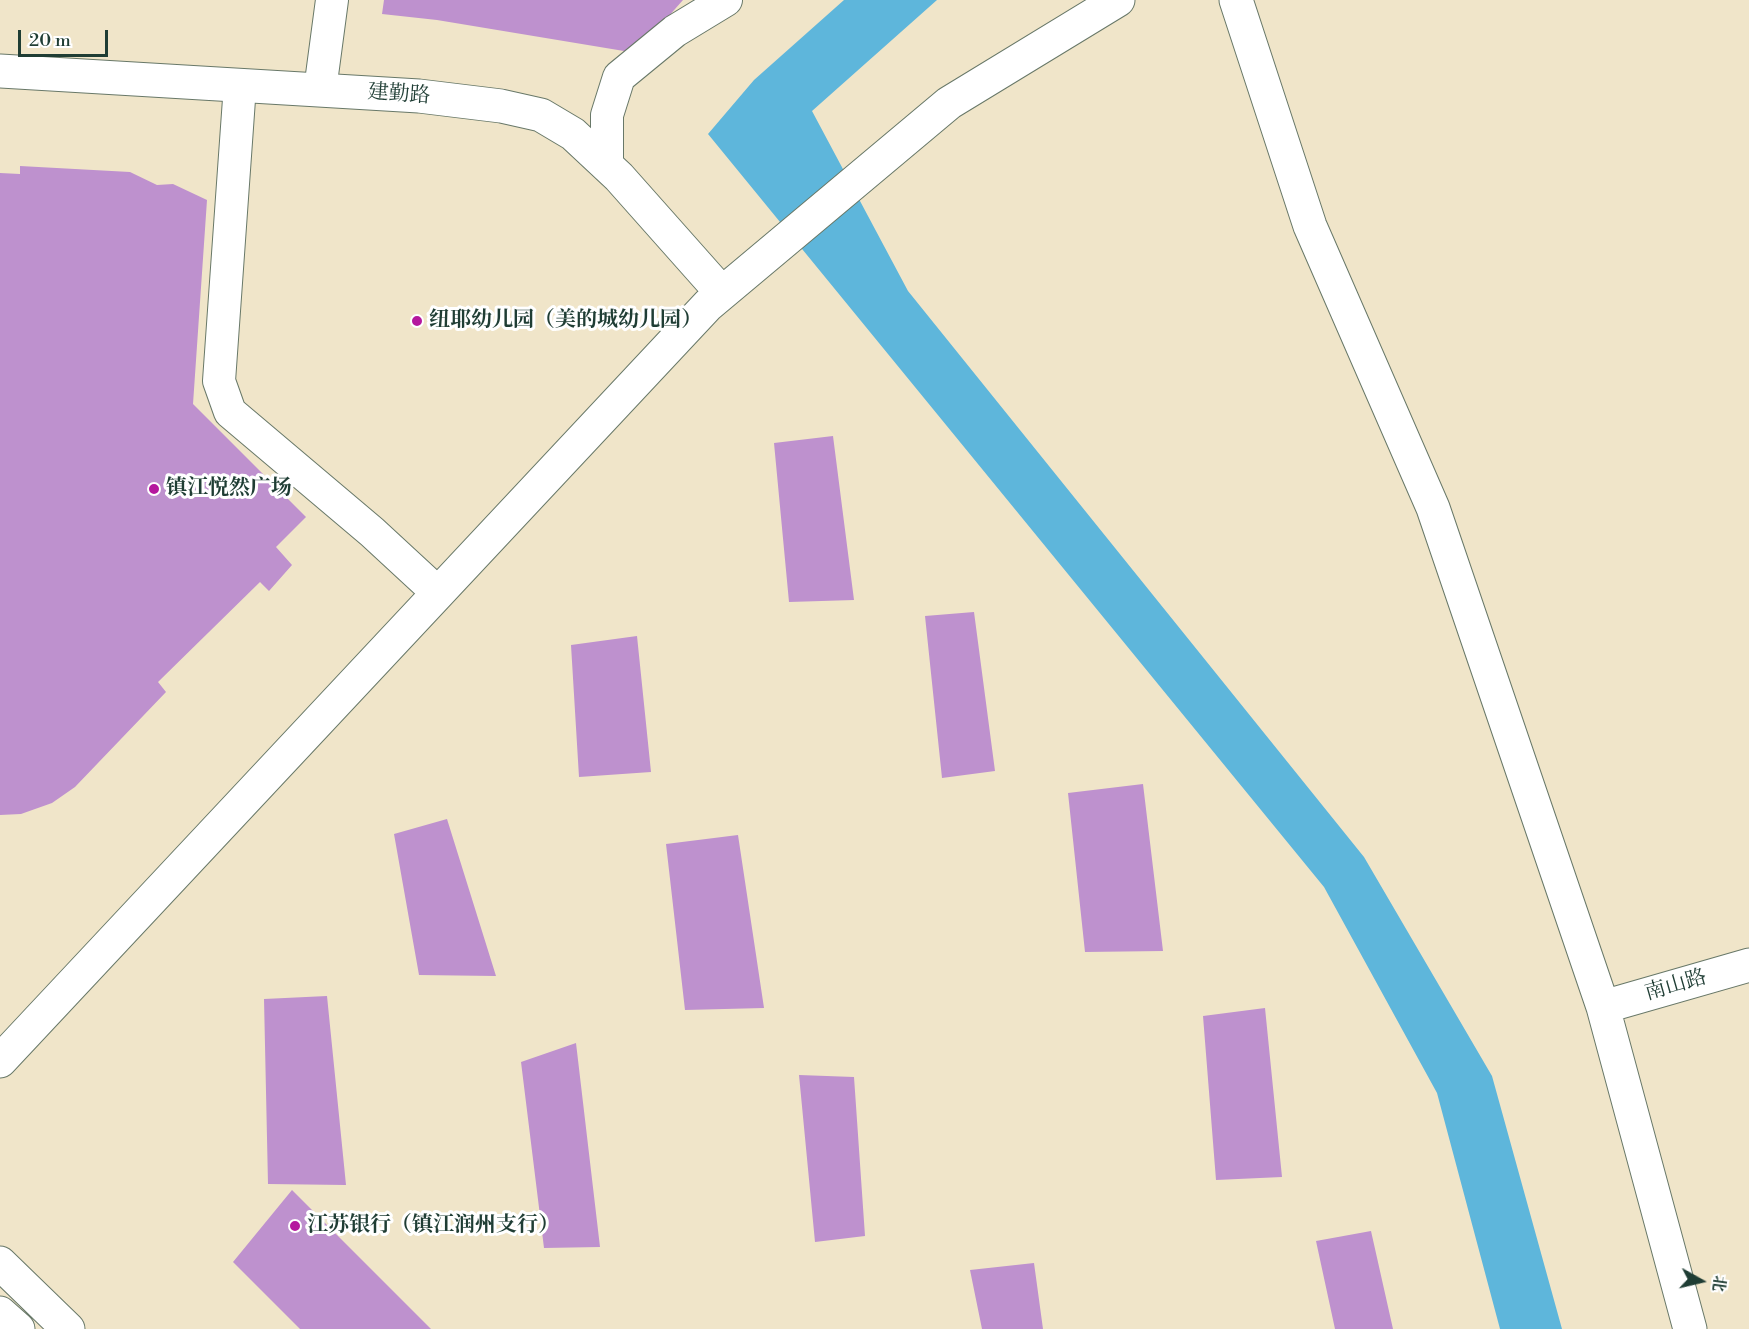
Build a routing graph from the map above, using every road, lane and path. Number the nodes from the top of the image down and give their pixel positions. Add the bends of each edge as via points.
1 (332, 0) edge
2 (726, 0) edge
3 (1118, 0) edge
4 (1236, 0) edge
5 (0, 71) edge
6 (240, 85) junction
7 (320, 90) junction
8 (607, 165) junction
9 (722, 293) junction
10 (438, 593) junction
11 (1749, 965) edge
12 (1603, 1007) junction
13 (0, 1061) edge
14 (0, 1263) edge
15 (0, 1313) edge
16 (18, 1329) edge
17 (68, 1329) edge
18 (1690, 1329) edge

1 - 7 street
2 - 8 street via 675,31 619,77 607,115
3 - 9 street via 949,103
4 - 12 street via 1310,226 1433,508
5 - 6 street, 建勤路
6 - 7 street, 建勤路
6 - 10 street via 219,381 230,412
7 - 8 street, 建勤路 via 419,96 540,115 573,134
8 - 9 street, 建勤路
9 - 10 street
10 - 13 street
11 - 12 street, 南山路
12 - 18 street
14 - 17 street
15 - 16 street

